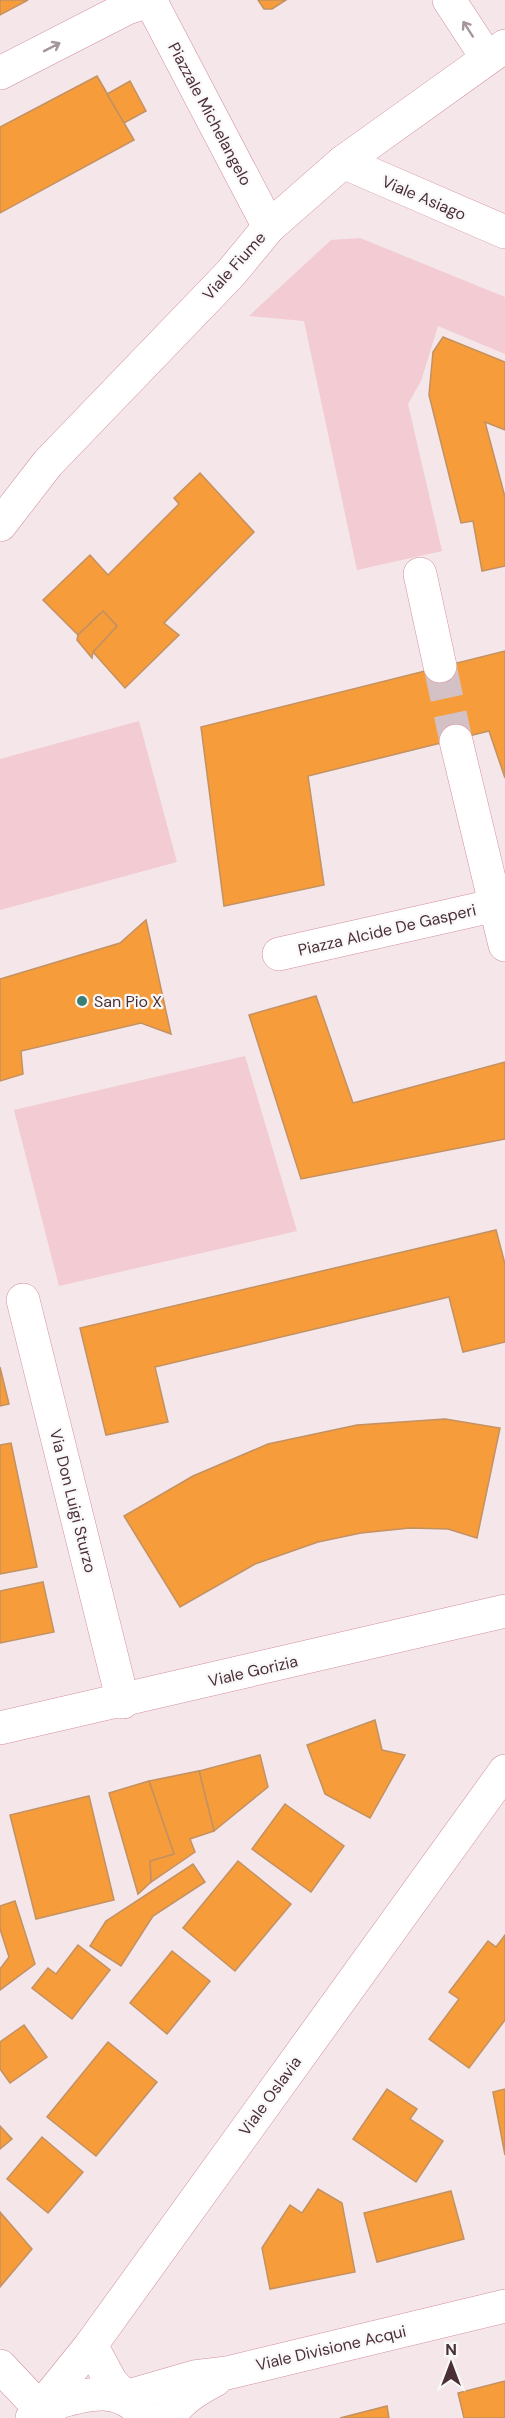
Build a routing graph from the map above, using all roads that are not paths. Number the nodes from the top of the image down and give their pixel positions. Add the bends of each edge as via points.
1 (151, 0) edge
2 (449, 0) edge
3 (496, 52) edge
4 (0, 74) edge
5 (343, 162) junction
6 (269, 227) junction
7 (505, 232) edge
8 (0, 525) edge
9 (420, 574) dead end
10 (440, 666) tunnel mouth
11 (456, 741) tunnel mouth
12 (500, 904) edge
13 (505, 945) edge
14 (279, 954) dead end
15 (23, 1300) dead end
16 (505, 1611) edge
17 (123, 1702) junction
18 (0, 1728) edge
19 (505, 1772) edge
20 (505, 2306) edge
21 (92, 2345) junction
22 (0, 2366) edge
23 (227, 2373) junction
24 (136, 2407) edge
25 (40, 2414) edge
26 (168, 2418) edge

4 -> 1 street via 127,8
1 - 6 street, Piazzale Michelangelo
3 -> 2 street
3 - 5 street, Viale Fiume
5 - 6 street, Viale Fiume
5 - 7 street, Viale Asiago
6 - 8 street, Viale Fiume via 231,273 48,463
9 - 10 street
11 - 12 street, Piazza Alcide De Gasperi
12 - 13 street, Piazza Alcide De Gasperi
12 - 14 street, Piazza Alcide De Gasperi
15 - 17 street, Via Don Luigi Sturzo
16 - 17 street, Viale Gorizia
17 - 18 street, Viale Gorizia
19 - 21 street, Viale Oslavia
20 - 23 street, Viale Divisione Acqui
21 - 24 street via 111,2382
21 - 25 street, Viale Oslavia
22 - 25 street
23 - 24 street, Viale Divisione Acqui via 194,2377
23 - 26 street, Viale Divisione Acqui via 193,2392
24 - 25 street, Viale Divisione Acqui via 92,2395

